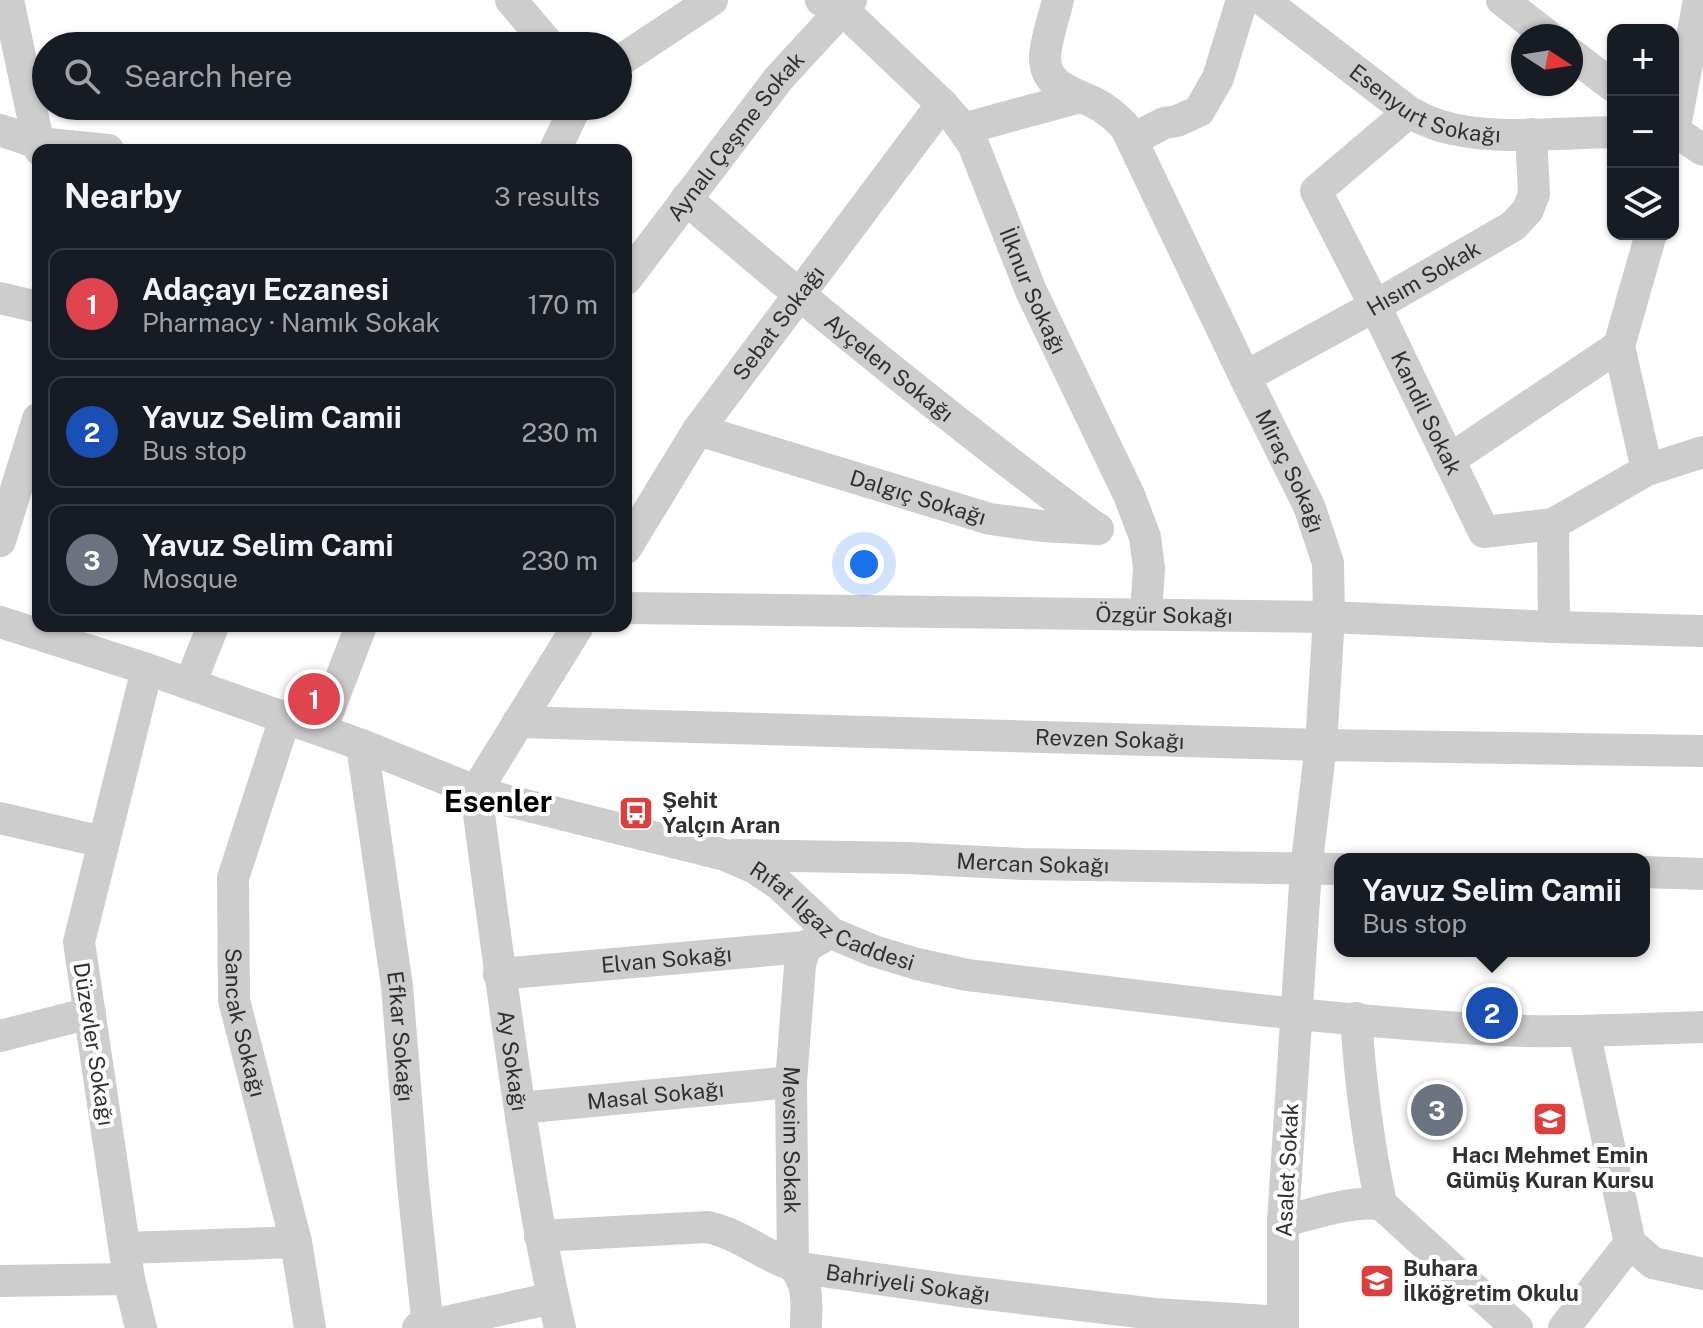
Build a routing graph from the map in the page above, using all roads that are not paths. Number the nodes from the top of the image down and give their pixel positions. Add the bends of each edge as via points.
1 (8, 0) edge
2 (511, 0) edge
3 (712, 0) edge
4 (1058, 0) edge
5 (1242, 0) edge
6 (1263, 0) edge
7 (1502, 0) edge
8 (1699, 0) edge
9 (838, 3) edge
10 (1533, 24) edge
11 (538, 32) edge
12 (632, 53) edge
13 (1583, 63) edge
14 (1607, 81) edge
15 (1080, 97) junction
16 (942, 104) junction
17 (1409, 112) junction
18 (32, 113) edge
19 (33, 120) edge
20 (569, 120) edge
21 (963, 129) junction
22 (0, 130) edge
23 (1679, 131) edge
24 (1607, 132) edge
25 (1531, 134) junction
26 (1132, 140) junction
27 (34, 144) edge
28 (39, 144) edge
29 (558, 144) edge
30 (1703, 150) edge
31 (686, 199) junction
32 (1649, 240) edge
33 (632, 271) edge
34 (799, 296) junction
35 (0, 298) edge
36 (32, 306) edge
37 (1375, 306) junction
38 (1619, 346) junction
39 (1245, 377) junction
40 (32, 429) edge
41 (698, 430) junction
42 (1703, 452) edge
43 (1449, 460) junction
44 (11, 463) edge
45 (1647, 470) junction
46 (1553, 524) junction
47 (1097, 529) junction
48 (1145, 537) junction
49 (632, 538) edge
50 (0, 541) edge
51 (632, 608) edge
52 (1146, 614) junction
53 (1329, 617) junction
54 (0, 622) edge
55 (1554, 627) junction
56 (32, 628) edge
57 (1703, 631) edge
58 (211, 632) edge
59 (359, 632) edge
60 (574, 632) edge
61 (70, 635) edge
62 (147, 669) junction
63 (190, 684) junction
64 (285, 718) junction
65 (518, 722) junction
66 (321, 730) junction
67 (362, 745) junction
68 (1321, 745) junction
69 (1703, 751) edge
70 (476, 791) junction
71 (0, 818) edge
72 (103, 842) junction
73 (725, 855) junction
74 (1306, 869) junction
75 (1334, 869) edge
76 (1650, 872) edge
77 (1703, 874) edge
78 (818, 940) junction
79 (499, 974) junction
80 (90, 1013) junction
81 (1296, 1013) junction
82 (1356, 1018) junction
83 (1703, 1027) edge
84 (1584, 1031) junction
85 (0, 1036) edge
86 (791, 1082) junction
87 (520, 1108) junction
88 (1381, 1204) junction
89 (1283, 1221) junction
90 (540, 1236) junction
91 (296, 1242) junction
92 (1630, 1243) junction
93 (127, 1263) junction
94 (793, 1266) junction
95 (1703, 1274) edge
96 (0, 1281) edge
97 (556, 1313) edge
98 (1155, 1321) edge
99 (1283, 1325) edge
100 (425, 1327) edge
101 (141, 1328) edge
102 (310, 1328) edge
103 (806, 1328) edge
104 (1517, 1328) edge
105 (1564, 1328) edge

1 - 18 street
2 - 11 street
3 - 12 street
4 - 15 street, Miraç Sokağı via 1045,57 1055,83
5 - 26 street via 1218,78 1199,111
6 - 17 street, Esenyurt Sokağı
7 - 10 street
8 - 23 street
9 - 16 street, İlknur Sokağı
9 - 31 street, Aynalı Çeşme Sokak
13 - 14 street
15 - 21 street
15 - 26 street, Miraç Sokağı via 1115,117
16 - 21 street, İlknur Sokağı
16 - 34 street, Sebat Sokağı
17 - 25 street, Esenyurt Sokağı via 1465,132
17 - 37 street, Kandil Sokak via 1316,191
19 - 28 street
20 - 29 street
21 - 48 street, İlknur Sokağı
22 - 27 street
23 - 30 street
24 - 25 street, Esenyurt Sokağı
25 - 37 street, Hısım Sokak via 1534,194 1528,210 1513,226
26 - 39 street, Miraç Sokağı
31 - 33 street, Aynalı Çeşme Sokak
31 - 34 street, Ayçelen Sokağı
32 - 38 street
34 - 41 street, Sebat Sokağı
34 - 47 street, Ayçelen Sokağı
35 - 36 street
37 - 39 street, Hısım Sokak
37 - 43 street, Kandil Sokak
38 - 43 street
38 - 45 street
39 - 53 street, Miraç Sokağı via 1320,535 1328,563
40 - 44 street
41 - 47 street, Dalgıç Sokağı via 990,519
41 - 49 street, Sebat Sokağı
42 - 45 street, Kandil Sokak
43 - 46 street, Kandil Sokak via 1484,532
44 - 50 street
45 - 46 street, Kandil Sokak
46 - 55 street
47 - 48 street, Dalgıç Sokağı
48 - 52 street, İlknur Sokağı
51 - 52 street, Özgür Sokağı
52 - 53 street, Özgür Sokağı
53 - 55 street, Özgür Sokağı
53 - 68 street, Miraç Sokağı
54 - 56 street, Rıfat Ilgaz Caddesi
55 - 57 street, Özgür Sokağı
58 - 63 street
59 - 66 street
60 - 65 street
61 - 62 street, Rıfat Ilgaz Caddesi
62 - 63 street, Rıfat Ilgaz Caddesi
62 - 72 street, Düzevler Sokağı
63 - 64 street, Rıfat Ilgaz Caddesi
64 - 66 street, Rıfat Ilgaz Caddesi
64 - 91 street, Sancak Sokağı via 233,878 234,1000
65 - 68 street, Revzen Sokağı
65 - 70 street
66 - 67 street, Rıfat Ilgaz Caddesi
67 - 70 street, Rıfat Ilgaz Caddesi
67 - 100 street, Efkar Sokağı via 397,986
68 - 69 street, Revzen Sokağı
68 - 74 street, Miraç Sokağı
70 - 73 street, Rıfat Ilgaz Caddesi
70 - 79 street, Ay Sokağı
71 - 72 street
72 - 80 street, Düzevler Sokağı via 79,942
73 - 74 street, Mercan Sokağı
73 - 78 street, Rıfat Ilgaz Caddesi via 780,885
74 - 75 street, Mercan Sokağı
74 - 81 street, Miraç Sokağı
76 - 77 street
78 - 79 street, Elvan Sokağı
78 - 81 street, Rıfat Ilgaz Caddesi via 967,975
78 - 86 street, Mevsim Sokak via 800,965
79 - 87 street, Ay Sokağı
80 - 85 street
80 - 93 street, Düzevler Sokağı
81 - 82 street, Rıfat Ilgaz Caddesi
81 - 89 street, Asalet Sokak
82 - 84 street, Rıfat Ilgaz Caddesi
82 - 88 street via 1369,1148
83 - 84 street, Rıfat Ilgaz Caddesi
84 - 92 street
86 - 87 street, Masal Sokağı
86 - 94 street, Mevsim Sokak
87 - 90 street, Ay Sokağı
88 - 89 street via 1344,1206
88 - 104 street
89 - 99 street, Asalet Sokak
90 - 94 street, Bahriyeli Sokağı via 707,1227
90 - 97 street, Ay Sokağı
91 - 93 street
91 - 102 street, Sancak Sokağı
92 - 95 street via 1653,1263
92 - 105 street
93 - 96 street
93 - 101 street, Düzevler Sokağı
94 - 98 street, Bahriyeli Sokağı
94 - 103 street, Mevsim Sokak via 806,1286
97 - 100 street
98 - 99 street, Bahriyeli Sokağı

